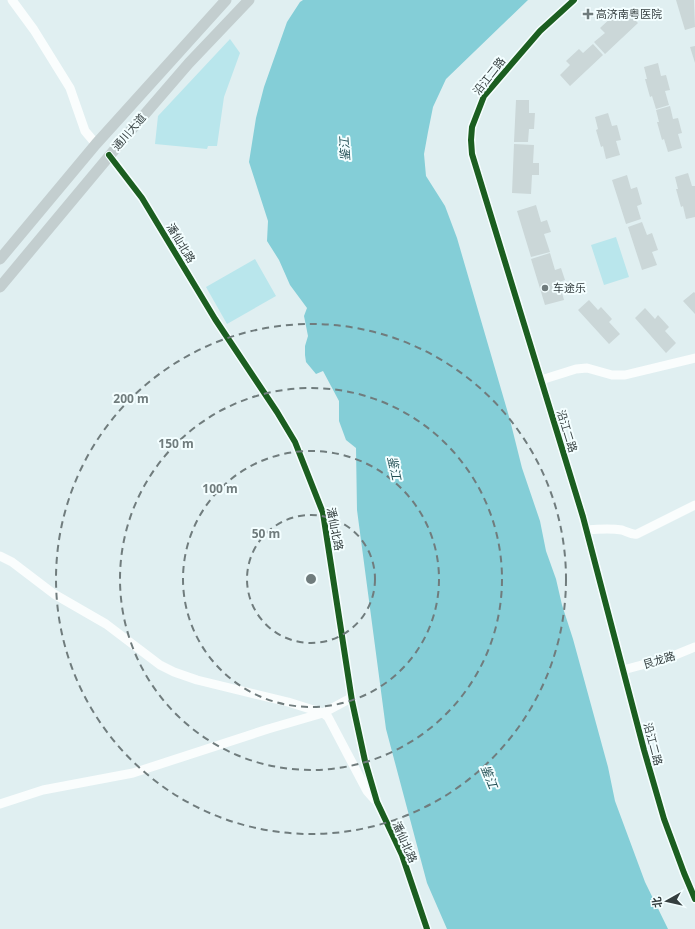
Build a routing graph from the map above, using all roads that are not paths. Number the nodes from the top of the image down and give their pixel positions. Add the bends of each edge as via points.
1 (12, 0) edge
2 (249, 0) edge
3 (574, 0) edge
4 (222, 3) edge
5 (96, 144) junction
6 (109, 154) junction
7 (0, 259) edge
8 (0, 287) edge
9 (695, 358) edge
10 (541, 380) junction
11 (695, 504) edge
12 (586, 530) junction
13 (0, 556) edge
14 (695, 647) edge
15 (623, 670) junction
16 (351, 698) junction
17 (323, 713) junction
18 (377, 802) junction
19 (0, 804) edge
20 (695, 898) edge
21 (427, 929) edge

1 - 5 street via 70,88 85,131
2 - 6 main road, 通川大道
3 - 10 street, 沿江二路 via 540,31 484,96 472,127 472,154
4 - 5 main road, 通川大道
5 - 7 main road, 通川大道
6 - 8 main road, 通川大道
6 - 16 street, 潘仙北路 via 142,198 215,319 295,442 323,513
9 - 10 street via 625,375 612,375 587,368
10 - 12 street, 沿江二路
11 - 12 street via 637,534 611,529
12 - 15 street, 沿江二路
13 - 17 street via 54,594 106,624 160,665 174,672
14 - 15 street, 艮龙路 via 668,658
15 - 20 street, 沿江二路 via 664,819
16 - 17 street
16 - 18 street, 潘仙北路
17 - 18 street via 328,717 368,791
17 - 19 street via 133,773 43,790
18 - 21 street, 潘仙北路 via 402,855

